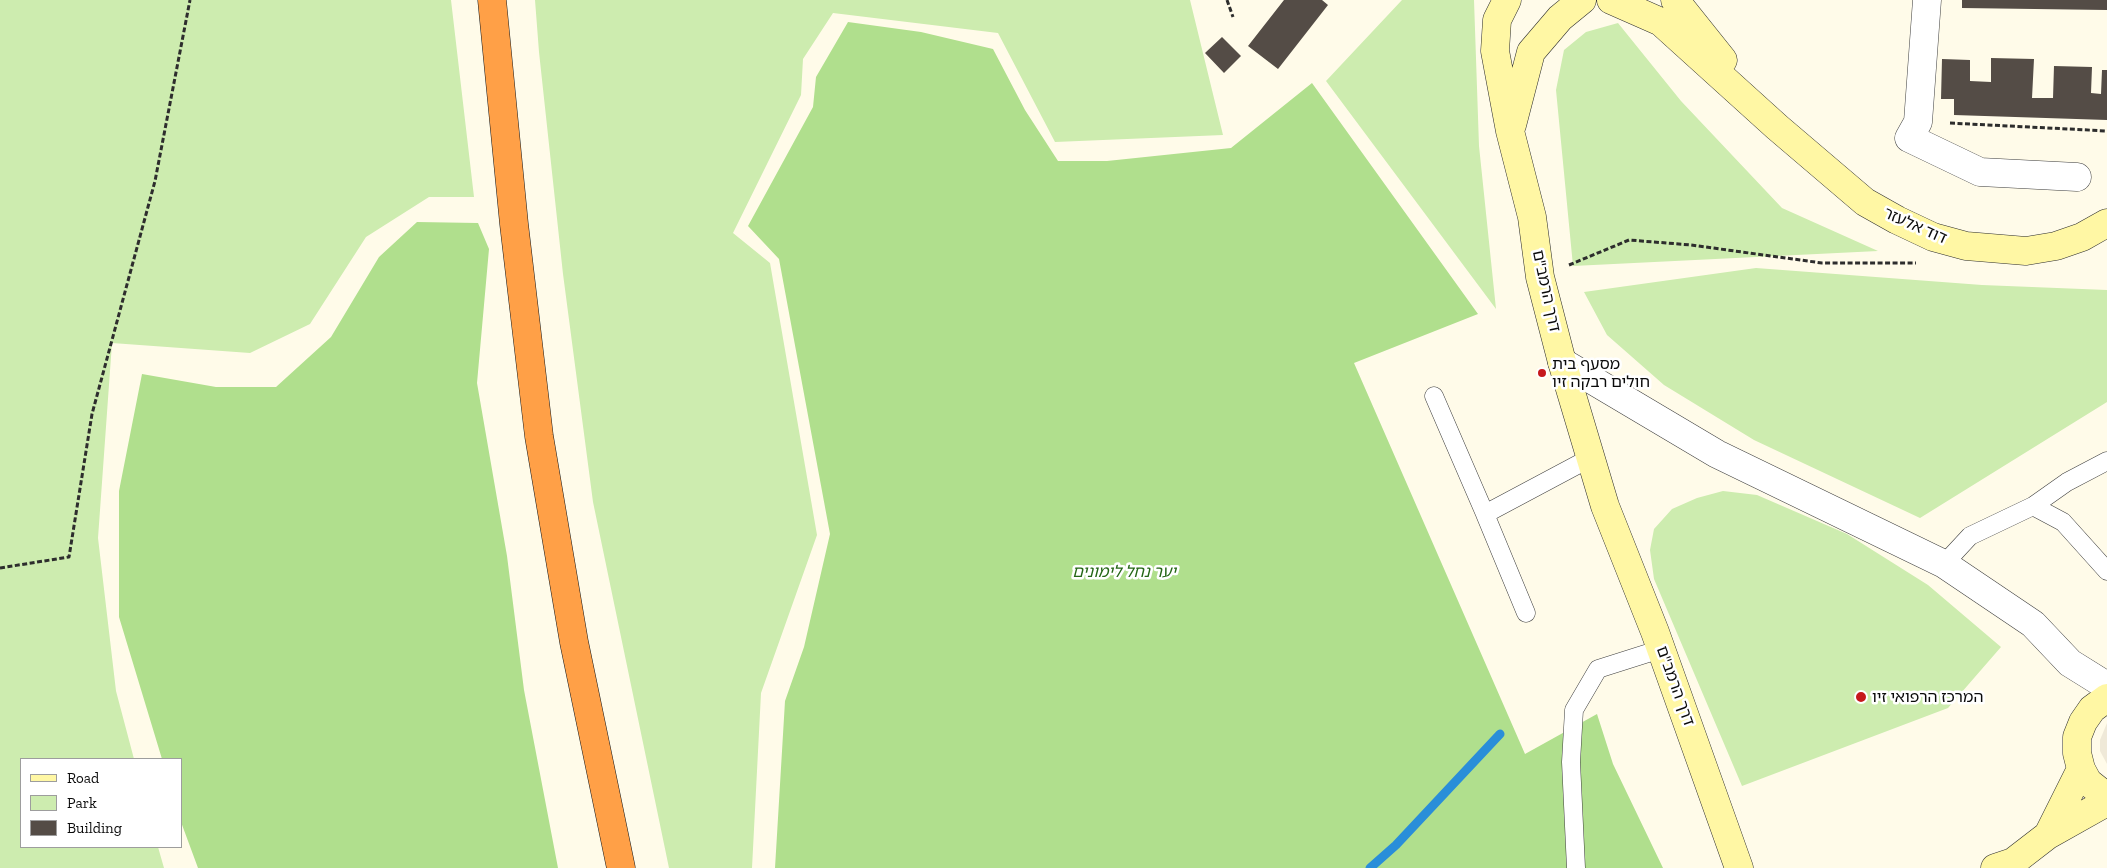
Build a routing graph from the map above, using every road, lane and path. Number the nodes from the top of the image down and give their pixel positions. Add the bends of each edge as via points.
1 (190, 0) edge
2 (492, 0) edge
3 (1227, 0) edge
4 (1582, 0) edge
5 (1611, 0) edge
6 (1675, 0) edge
7 (1928, 0) edge
8 (1500, 7) edge
9 (1233, 17) dead end
10 (1918, 122) junction
11 (1777, 127) junction
12 (1510, 131) junction
13 (2107, 131) edge
14 (2078, 177) dead end
15 (2107, 223) edge
16 (1921, 263) dead end
17 (1540, 277) junction
18 (1562, 362) junction
19 (1434, 396) dead end
20 (1592, 457) junction
21 (2107, 461) edge
22 (2033, 506) junction
23 (1485, 514) junction
24 (1944, 564) junction
25 (0, 568) edge
26 (2107, 571) edge
27 (1526, 613) dead end
28 (1657, 639) junction
29 (2070, 663) junction
30 (2107, 686) edge
31 (2099, 703) edge
32 (2081, 769) junction
33 (2107, 797) edge
34 (2107, 802) edge
35 (2048, 835) junction
36 (621, 868) edge
37 (1576, 868) edge
38 (1739, 868) edge
39 (1995, 868) edge

1 - 25 path via 155,181 92,414 69,557
2 - 36 highway via 539,436 574,642
3 - 9 path
4 - 12 street, דרך הרמב"ם via 1560,18 1531,52
5 - 11 street, דוד אלעזר via 1661,22
6 - 11 street, דוד אלעזר
7 - 10 street
8 - 12 street, דרך הרמב"ם via 1495,51
10 - 13 path
10 - 14 street via 1909,138 1980,172
11 - 15 street, דוד אלעזר via 1865,202 1933,237 1966,246 2026,250 2056,246
12 - 17 street, דרך הרמב"ם via 1532,218
16 - 17 path via 1822,263 1629,240
17 - 18 street, דרך הרמב"ם
18 - 20 street, דרך הרמב"ם
18 - 24 street via 1717,454
19 - 23 lane
20 - 23 lane
20 - 28 street, דרך הרמב"ם via 1605,506
21 - 22 lane via 2067,482
22 - 24 lane via 1970,536
22 - 26 lane via 2063,522
23 - 27 lane
24 - 29 street via 2033,624
28 - 37 lane via 1598,669 1574,710 1571,762
28 - 38 street, דרך הרמב"ם
29 - 30 street
29 - 31 street
31 - 32 street via 2083,722 2078,737
32 - 33 street via 2088,782
32 - 35 street
34 - 35 street
35 - 39 street via 2013,862

